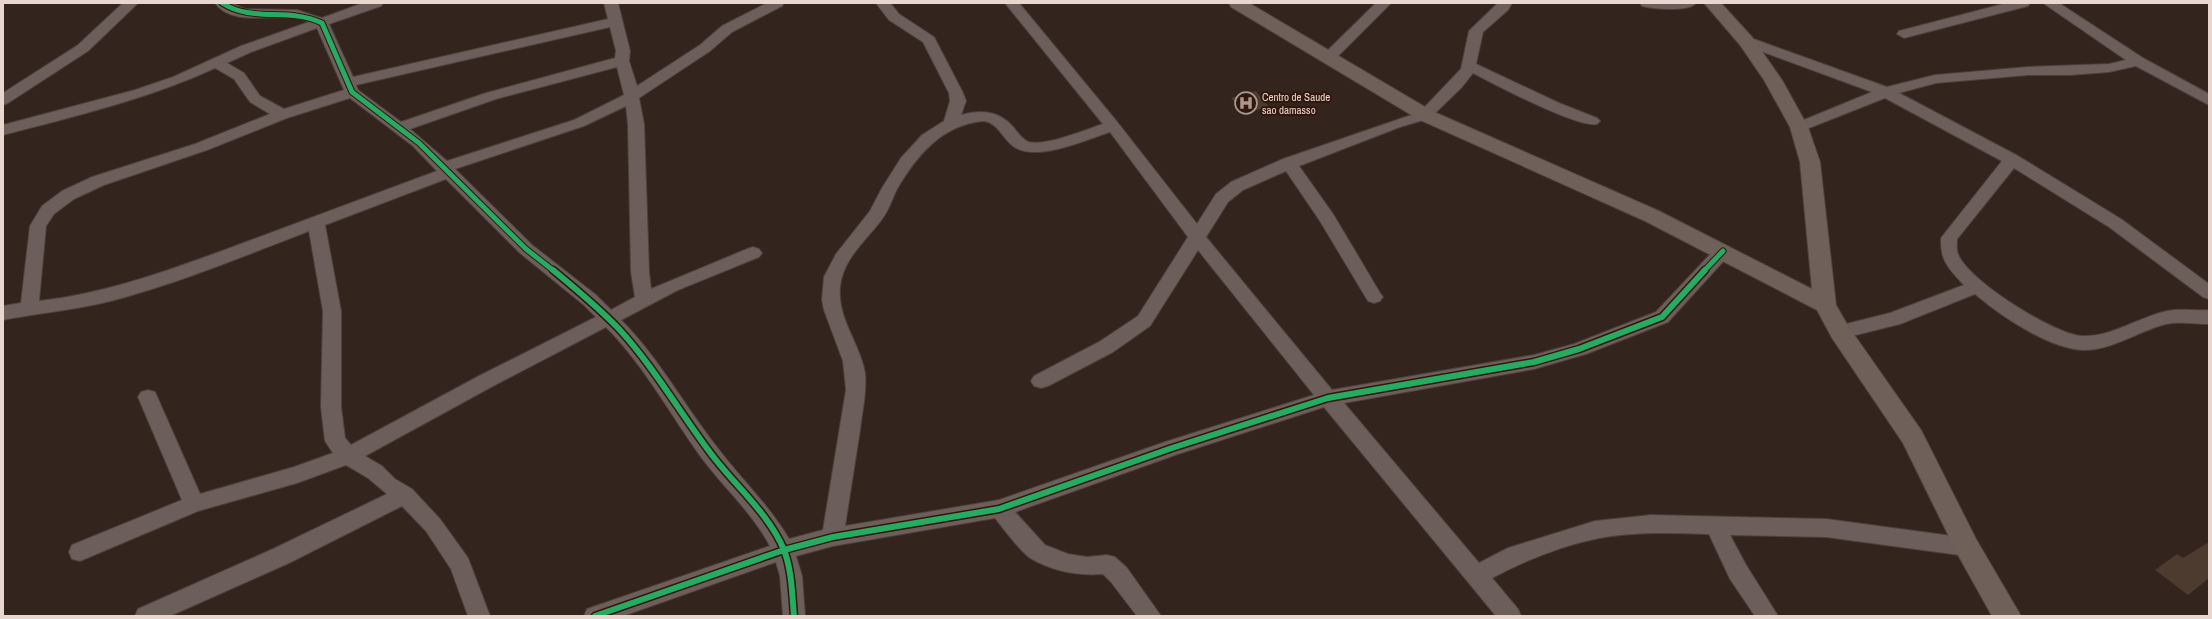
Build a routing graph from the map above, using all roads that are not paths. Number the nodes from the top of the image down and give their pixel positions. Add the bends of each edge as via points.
1 (131, 3) edge
2 (222, 3) edge
3 (376, 3) edge
4 (611, 3) edge
5 (778, 3) edge
6 (883, 3) edge
7 (1012, 3) edge
8 (1237, 3) edge
9 (1384, 3) edge
10 (1505, 3) edge
11 (1647, 3) edge
12 (1689, 3) edge
13 (1712, 3) edge
14 (2022, 3) edge
15 (2050, 3) edge
16 (616, 21) junction
17 (322, 23) junction
18 (1904, 34) dead end
19 (1746, 41) junction
20 (1328, 58) junction
21 (622, 61) junction
22 (2138, 61) junction
23 (214, 62) junction
24 (1469, 66) junction
25 (350, 87) junction
26 (1886, 92) junction
27 (631, 97) junction
28 (3, 100) edge
29 (2209, 100) edge
30 (282, 115) junction
31 (1425, 116) junction
32 (1592, 121) dead end
33 (951, 122) junction
34 (1113, 126) junction
35 (400, 127) junction
36 (1799, 127) junction
37 (3, 130) edge
38 (2012, 160) junction
39 (1289, 163) junction
40 (446, 171) junction
41 (316, 223) junction
42 (1198, 238) junction
43 (1723, 251) junction
44 (753, 253) dead end
45 (1976, 287) junction
46 (2209, 293) edge
47 (1374, 297) dead end
48 (644, 301) junction
49 (1825, 305) junction
50 (29, 308) junction
51 (3, 313) edge
52 (2209, 317) edge
53 (608, 319) junction
54 (1840, 332) junction
55 (1041, 381) dead end
56 (148, 397) dead end
57 (1328, 398) junction
58 (348, 456) junction
59 (405, 495) junction
60 (194, 504) junction
61 (999, 509) junction
62 (1715, 525) junction
63 (832, 537) junction
64 (1967, 547) junction
65 (784, 550) junction
66 (80, 552) dead end
67 (1476, 575) junction
68 (146, 616) edge
69 (479, 616) edge
70 (595, 616) edge
71 (794, 616) edge
72 (1150, 616) edge
73 (1510, 616) edge
74 (1767, 616) edge
75 (2007, 616) edge

1 - 28 street via 83,48
2 - 17 street via 238,12 302,14
3 - 17 street
4 - 16 street
5 - 27 street via 727,29 687,61
6 - 33 street via 894,17 929,40 956,93 958,101
7 - 34 street
8 - 20 street
9 - 20 street
10 - 24 street via 1504,7 1476,31
11 - 12 street
13 - 19 street
14 - 18 street
15 - 22 street
16 - 21 street via 623,51
16 - 25 street
17 - 23 street
17 - 25 street
19 - 26 street
19 - 36 street via 1773,80
20 - 31 street
21 - 27 street via 629,80
21 - 35 street via 491,96
22 - 26 street via 2101,69 2028,71 1935,79
22 - 29 street
23 - 30 street via 239,76 255,99
23 - 37 street via 178,80 140,93
24 - 31 street via 1457,84
24 - 32 street
25 - 30 street
25 - 35 street
26 - 36 street
26 - 38 street
27 - 40 street via 579,123
27 - 48 street via 636,124 640,272
30 - 50 street via 201,147 98,181 68,196 48,210 38,226
31 - 39 street via 1395,124
31 - 43 street via 1652,216
33 - 34 street via 991,116 1000,121 1019,142 1041,148
33 - 63 street via 934,133 905,164 877,213 839,262 831,288 832,314 855,371 856,390
34 - 42 street
35 - 40 street
36 - 49 street via 1810,162
38 - 45 street via 1949,238 1949,253 1958,269
38 - 46 street via 2115,223
39 - 42 street via 1237,186 1222,198
39 - 47 street via 1327,218
40 - 41 street
40 - 53 street via 526,249 590,300
41 - 50 street via 177,274 110,295 67,304
41 - 58 street via 332,311 330,407 335,441
42 - 55 street via 1144,321 1106,347
42 - 57 street
43 - 49 street
43 - 57 street via 1662,317 1579,350 1534,362
44 - 48 street via 672,286
45 - 52 street via 2017,315 2069,341 2076,342 2120,335 2167,318
45 - 54 street via 1894,319
48 - 53 street
49 - 54 street
50 - 51 street
53 - 58 street via 486,381
53 - 65 street via 647,364 709,452 757,508
54 - 64 street via 1912,437
56 - 60 street
57 - 61 street via 1172,448
57 - 67 street
58 - 59 street via 375,472
58 - 60 street via 297,475
59 - 68 street via 281,556
59 - 69 street via 433,525 460,565
60 - 66 street
61 - 63 street
61 - 72 street via 1037,551 1067,563 1088,566 1107,564 1120,575
62 - 64 street via 1826,528
62 - 67 street via 1651,524 1595,530 1516,555
62 - 74 street via 1738,572
63 - 65 street
64 - 75 street
65 - 70 street
65 - 71 street via 791,576
67 - 73 street

